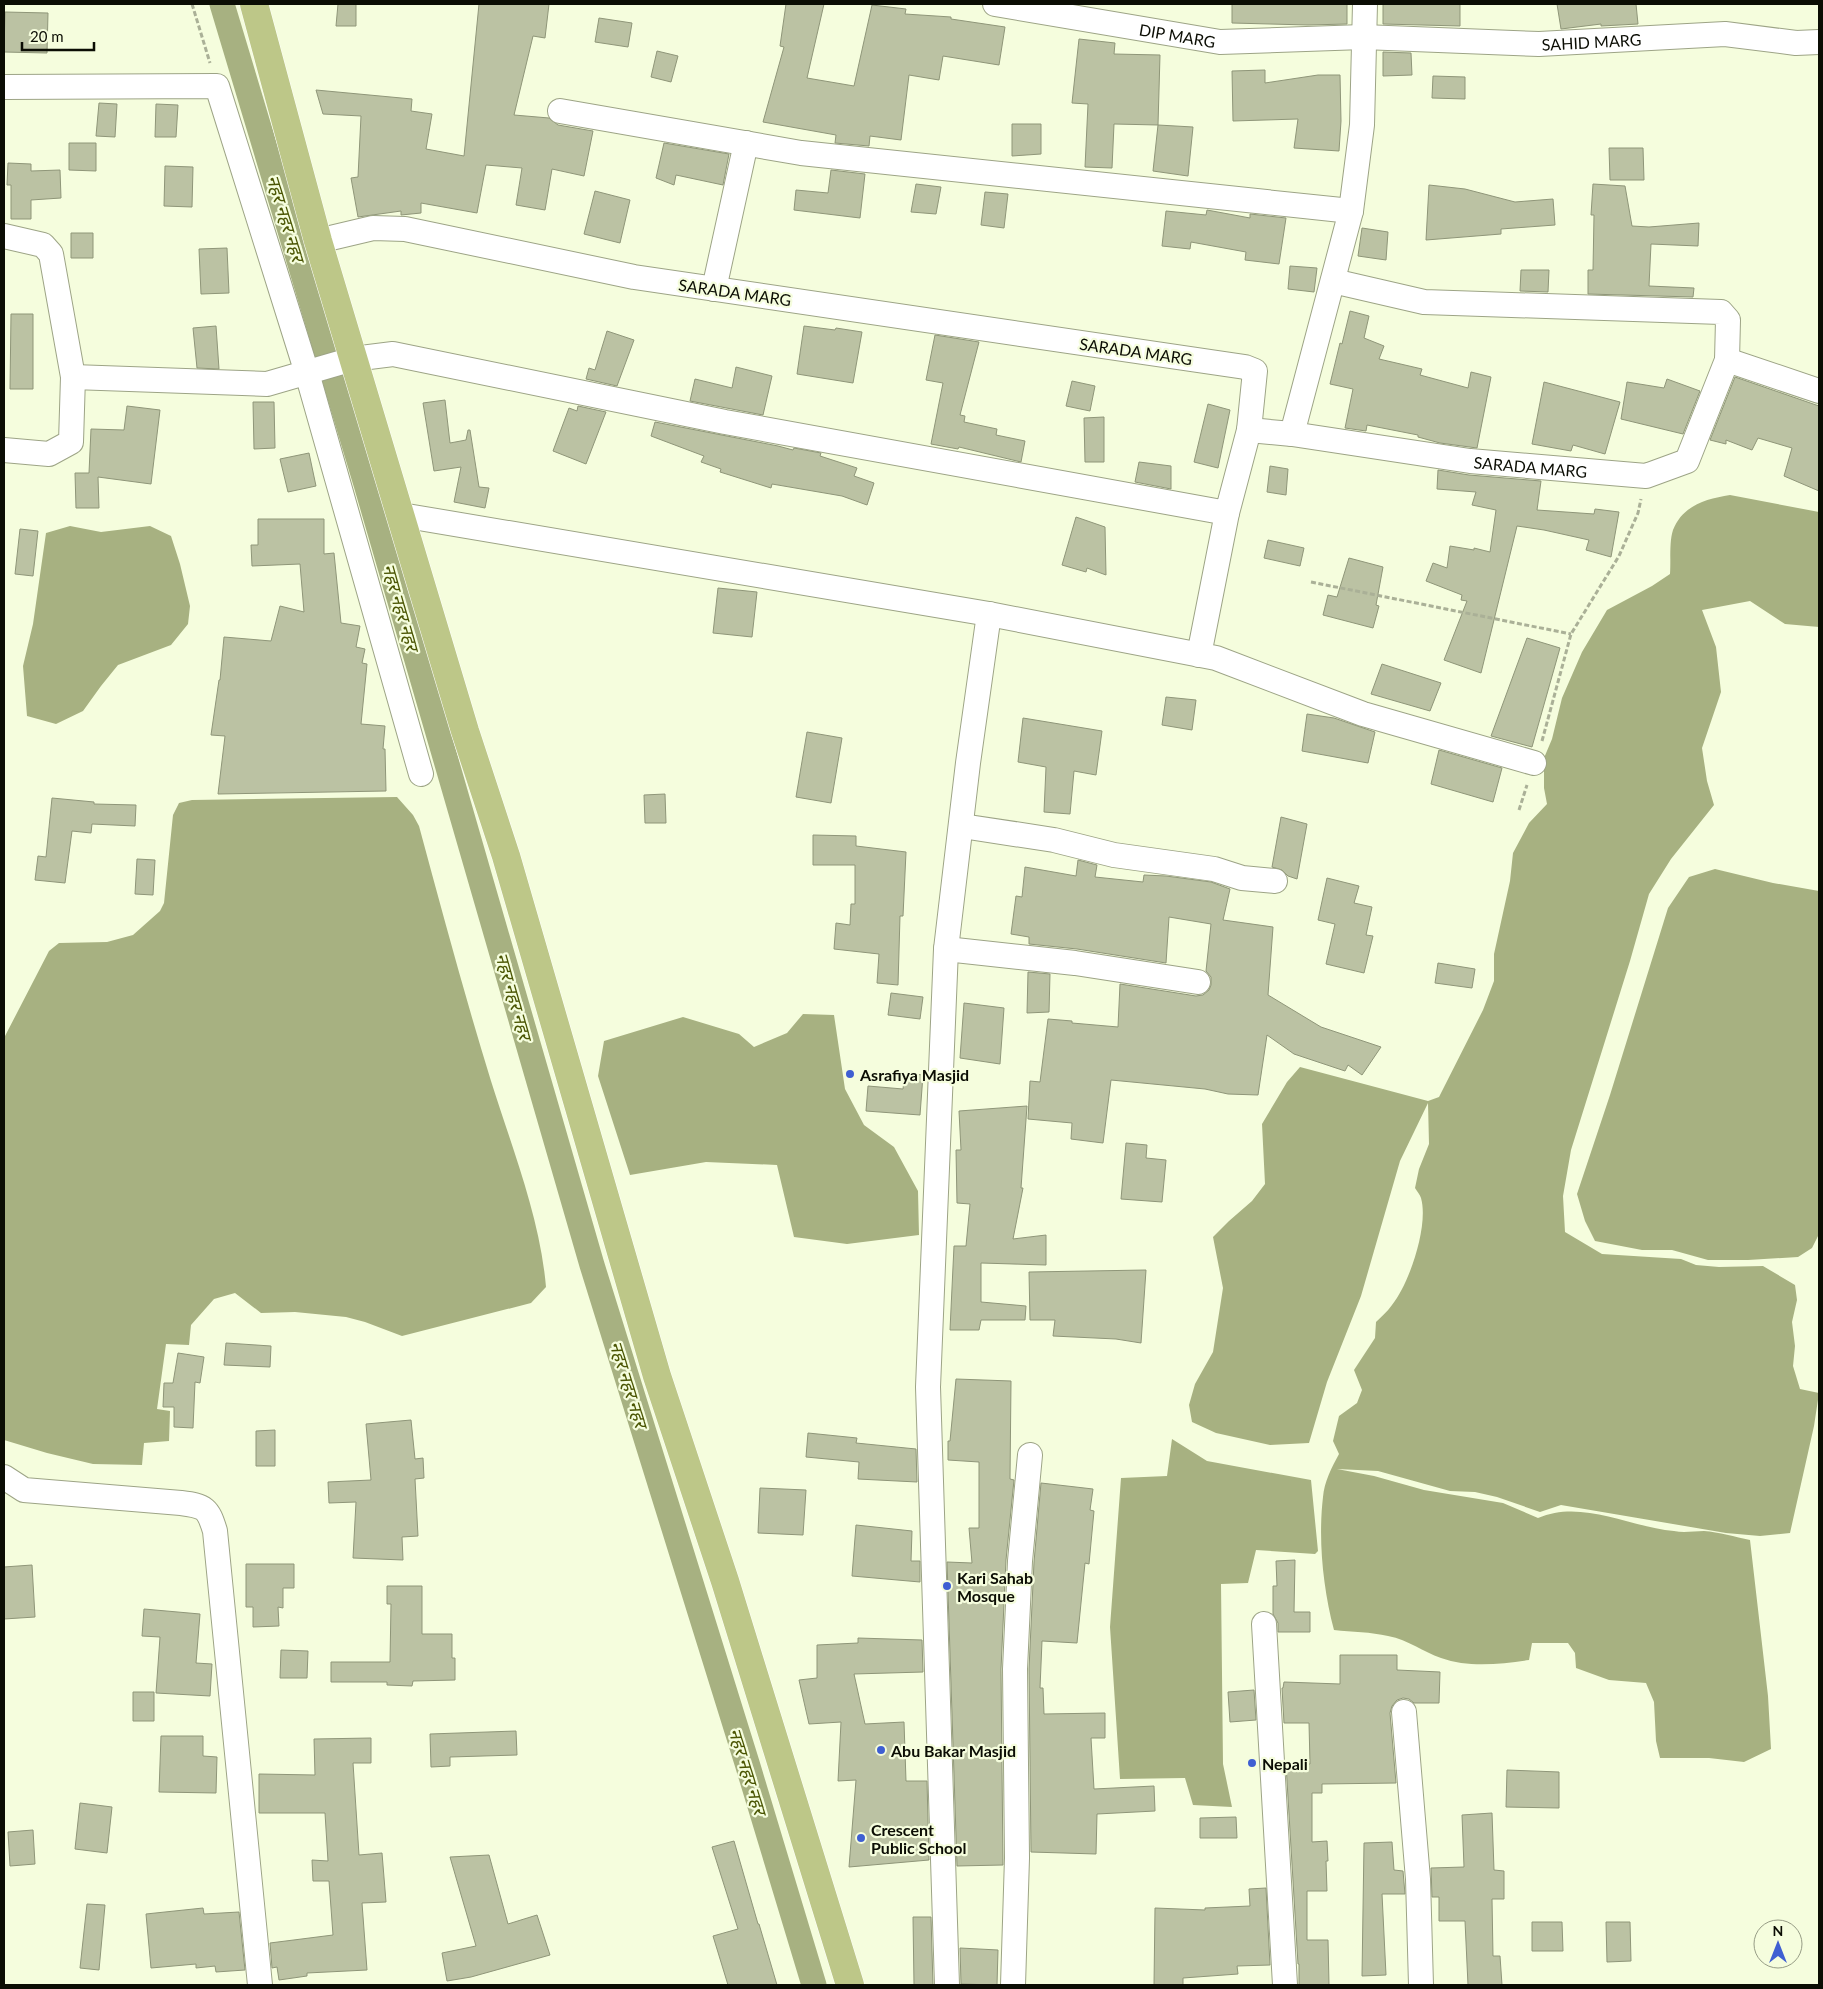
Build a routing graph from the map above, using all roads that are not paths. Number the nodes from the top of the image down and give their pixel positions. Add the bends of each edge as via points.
1 (254, 4) edge
2 (995, 4) edge
3 (1365, 4) edge
4 (1363, 37) junction
5 (1819, 42) edge
6 (4, 87) edge
7 (560, 111) dead end
8 (746, 143) junction
9 (1350, 211) junction
10 (4, 236) edge
11 (318, 241) junction
12 (1333, 281) junction
13 (714, 289) junction
14 (349, 360) junction
15 (1728, 360) junction
16 (310, 372) junction
17 (73, 377) junction
18 (1819, 391) edge
19 (1249, 430) junction
20 (1292, 434) junction
21 (4, 450) edge
22 (1227, 513) junction
23 (400, 515) junction
24 (989, 614) junction
25 (1199, 655) junction
26 (1534, 763) road end
27 (421, 774) dead end
28 (962, 826) junction
29 (1275, 882) dead end
30 (946, 949) junction
31 (1198, 982) dead end
32 (1030, 1456) dead end
33 (4, 1478) edge
34 (1264, 1624) dead end
35 (1404, 1712) dead end
36 (260, 1985) edge
37 (850, 1985) edge
38 (947, 1985) edge
39 (1013, 1985) edge
40 (1285, 1985) edge
41 (1421, 1985) edge

1 - 11 main road
2 - 4 street, DIP MARG via 1220,42
3 - 4 street
4 - 5 street, SAHID MARG via 1539,44 1724,34 1796,43
4 - 9 street via 1362,125
6 - 16 street via 217,86
7 - 8 street
8 - 9 street via 810,154
8 - 13 street
9 - 12 street
10 - 17 street via 43,245 51,254
11 - 13 street, SARADA MARG via 373,228 405,229 634,277
11 - 14 main road
12 - 15 street via 1424,302 1721,312 1728,320
12 - 20 street
13 - 19 street, SARADA MARG via 1245,367 1255,371
14 - 16 street
14 - 22 street via 393,354 725,422
14 - 23 main road
15 - 18 street
15 - 20 street, SARADA MARG via 1687,461 1646,476 1470,461
16 - 17 street via 267,384
16 - 27 street
17 - 21 street via 71,442 49,454
19 - 20 street, SARADA MARG
19 - 22 street
22 - 25 street
23 - 24 street
23 - 37 main road via 506,856 657,1376 725,1580
24 - 25 street
24 - 28 street
25 - 26 street via 1216,658 1363,714
28 - 29 street
28 - 30 street
30 - 31 street via 1075,963
30 - 38 street via 928,1387
32 - 39 street via 1020,1561 1015,1670 1018,1858
33 - 36 street via 24,1490 181,1502 201,1506 210,1517 215,1532
34 - 40 street
35 - 41 street via 1418,1879

